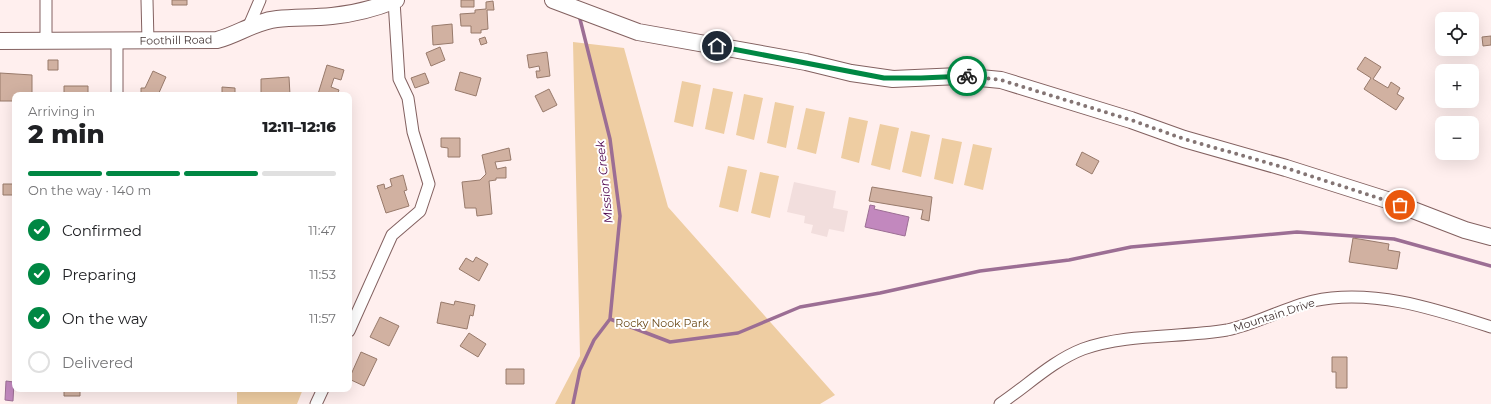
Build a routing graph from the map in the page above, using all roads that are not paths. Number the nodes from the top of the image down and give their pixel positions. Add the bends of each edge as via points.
1 (46, 0) edge
2 (147, 0) edge
3 (260, 0) edge
4 (395, 0) edge
5 (553, 0) edge
6 (248, 28) junction
7 (46, 40) junction
8 (0, 41) edge
9 (117, 41) junction
10 (148, 41) junction
11 (117, 92) edge
12 (1491, 237) edge
13 (352, 324) edge
14 (1491, 327) edge
15 (322, 392) edge
16 (316, 404) edge
17 (1000, 404) edge

1 - 7 street
2 - 10 street
3 - 6 street
4 - 6 main road, Foothill Road via 333,16 276,19
4 - 13 street via 398,79 408,98 413,132 429,184 420,212 392,235
5 - 12 main road via 638,32 851,73 893,78 959,76 1001,80 1184,139 1387,200 1464,230
6 - 10 main road, Foothill Road via 217,40
7 - 8 main road, Foothill Road
7 - 9 main road, Foothill Road
9 - 10 main road, Foothill Road
9 - 11 street
14 - 17 street, Mountain Drive via 1398,302 1353,297 1333,298 1291,308 1229,330 1133,340 1083,349 1052,367
15 - 16 street

